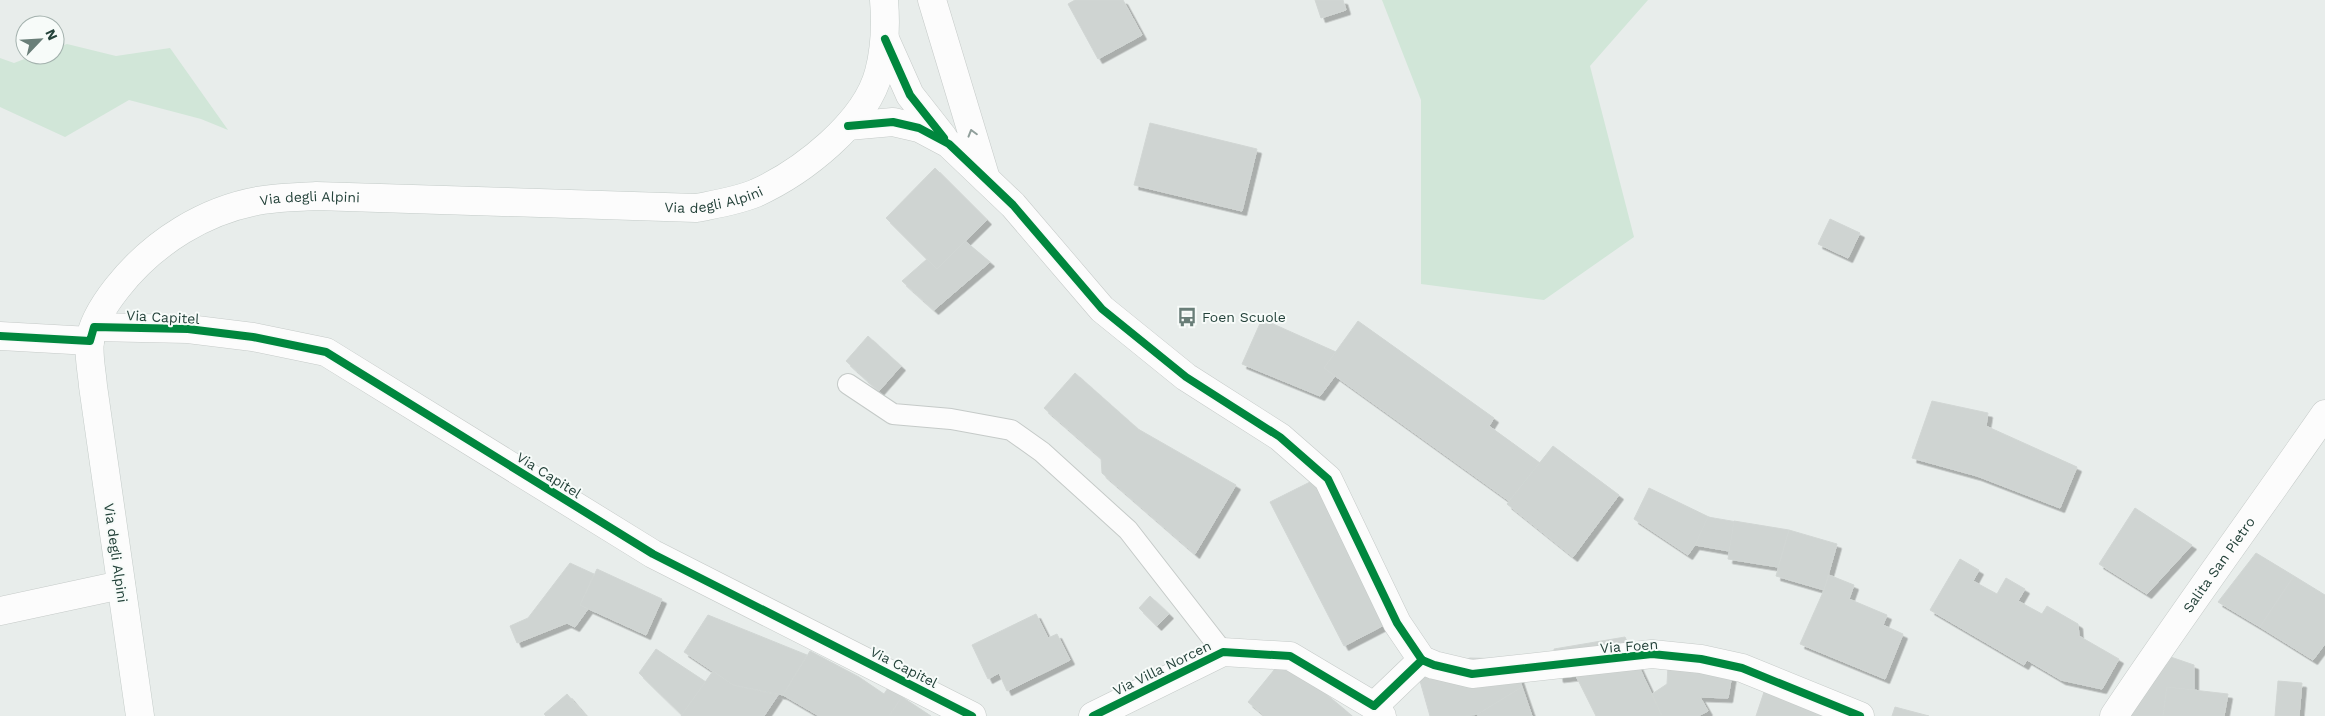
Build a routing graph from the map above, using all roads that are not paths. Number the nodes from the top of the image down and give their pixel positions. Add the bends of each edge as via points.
1 (884, 0) edge
2 (932, 0) edge
3 (885, 39) junction
4 (848, 126) junction
5 (949, 144) junction
6 (986, 180) junction
7 (92, 334) junction
8 (0, 336) edge
9 (848, 384) dead end
10 (2325, 414) edge
11 (121, 585) junction
12 (0, 611) edge
13 (1223, 652) junction
14 (1422, 660) junction
15 (1376, 713) edge
16 (140, 716) edge
17 (972, 716) edge
18 (1093, 716) edge
19 (1860, 716) edge
20 (2114, 716) edge

1 - 3 street
6 -> 2 street
3 - 4 street, Via degli Alpini via 879,74 867,101
3 - 5 street via 910,95
4 - 5 street via 893,122 919,128
4 - 7 street, Via degli Alpini via 781,180 754,194 696,208 316,196 263,200 228,209 198,222 149,253 111,296
5 - 6 street
6 - 14 street via 1014,205 1102,310 1186,377 1280,437 1328,479 1397,624
7 - 8 street, Via Capitel
7 - 11 street, Via degli Alpini via 92,386
7 - 17 street, Via Capitel via 188,329 253,337 326,352 653,554
9 - 13 lane via 893,414 951,419 1011,430 1042,452 1128,530
10 - 20 street, Salita San Pietro via 2175,624
11 - 12 street
11 - 16 street, Via degli Alpini
13 - 15 street, Via Villa Norcen via 1290,656
13 - 18 street, Via Villa Norcen
14 - 15 street, Via Villa Norcen
14 - 19 street, Via Foen via 1472,674 1652,654 1701,659 1742,668

